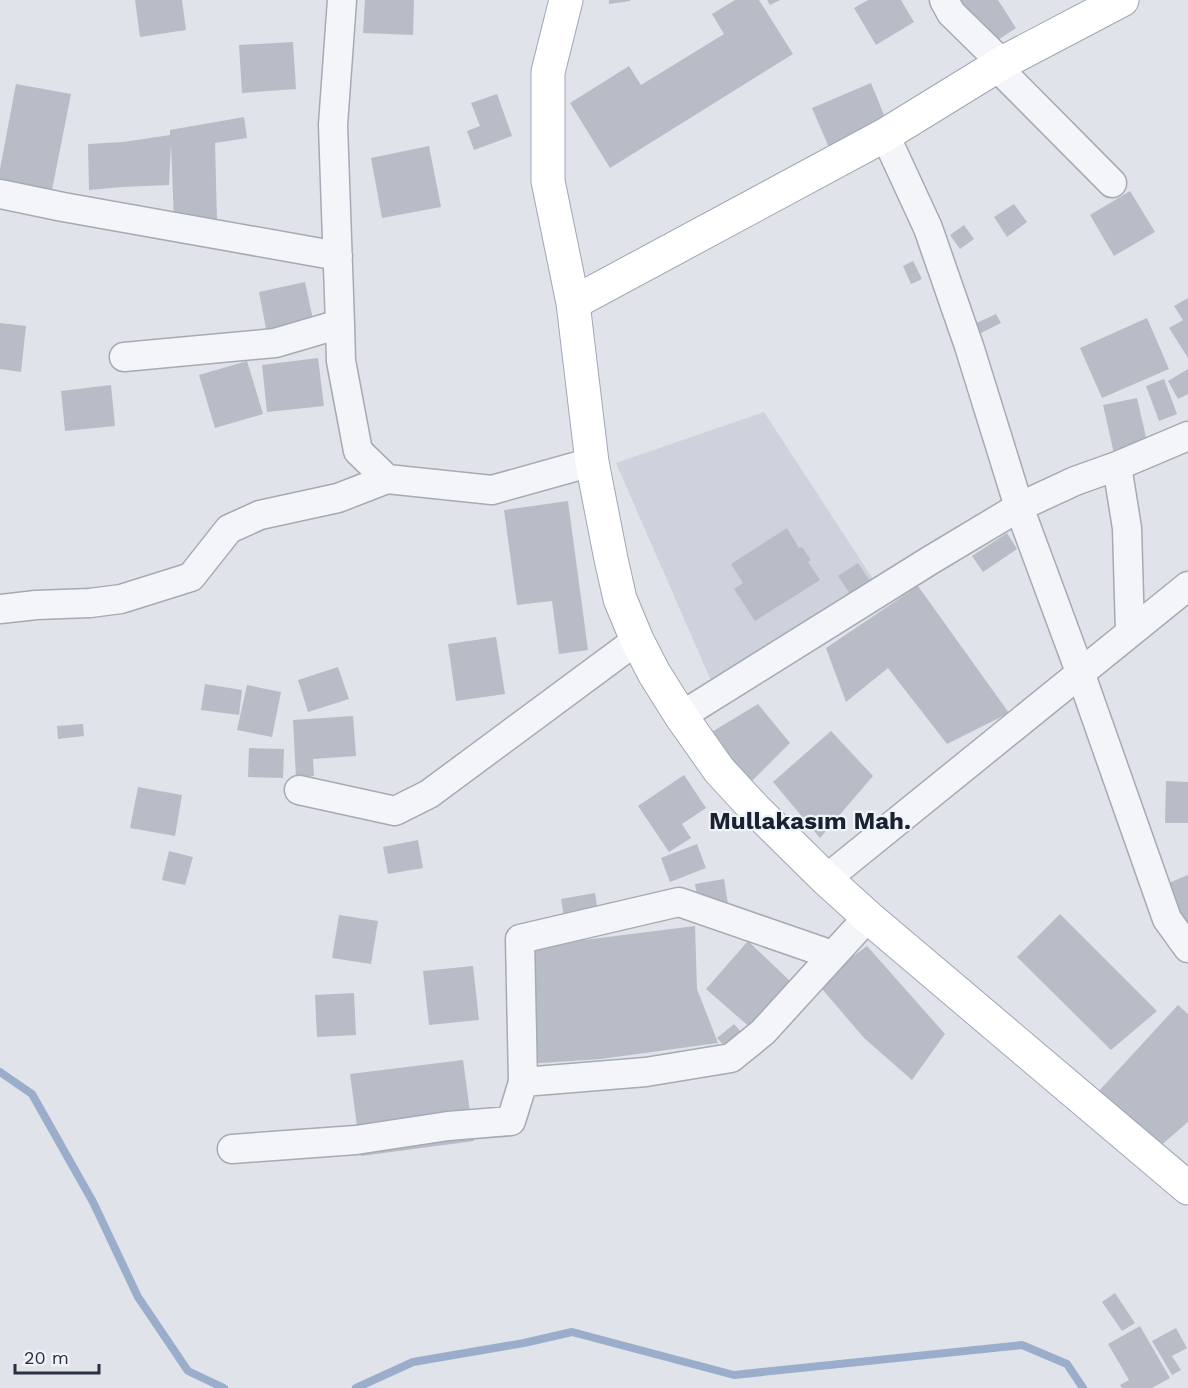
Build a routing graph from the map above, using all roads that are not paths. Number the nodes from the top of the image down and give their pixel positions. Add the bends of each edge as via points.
1 (342, 0) edge
2 (566, 0) edge
3 (944, 0) edge
4 (1122, 0) edge
5 (999, 64) junction
6 (885, 135) junction
7 (1113, 183) dead end
8 (0, 194) edge
9 (338, 256) junction
10 (573, 303) junction
11 (340, 324) junction
12 (124, 357) dead end
13 (1188, 436) edge
14 (592, 462) junction
15 (1118, 466) junction
16 (387, 479) junction
17 (1019, 507) junction
18 (1188, 586) edge
19 (0, 609) edge
20 (1131, 632) junction
21 (637, 640) junction
22 (1080, 672) junction
23 (681, 716) junction
24 (298, 790) dead end
25 (826, 879) junction
26 (868, 917) junction
27 (1188, 948) edge
28 (832, 955) junction
29 (523, 1082) junction
30 (232, 1149) dead end
31 (1188, 1188) edge

1 - 9 street via 333,124
2 - 10 main road via 548,72 548,181
3 - 5 street via 951,13
4 - 5 main road
5 - 6 main road
5 - 7 street
6 - 10 main road
6 - 17 street via 928,228
8 - 9 street
9 - 11 street
10 - 14 main road
11 - 12 street via 275,343
11 - 16 street via 341,361 358,451
13 - 15 street
14 - 16 street via 492,490
14 - 21 main road via 620,599
15 - 17 street
15 - 20 street via 1127,528
16 - 19 street via 338,498 260,515 230,529 190,577 121,599
17 - 22 street
17 - 23 street
18 - 20 street
20 - 22 street
21 - 23 main road
21 - 24 street via 429,794 394,811
22 - 25 street
22 - 27 street via 1167,919
23 - 25 main road via 719,770
25 - 26 main road
26 - 28 street
26 - 31 main road
28 - 29 street via 763,1032 731,1058 646,1072
28 - 29 street via 679,902 520,939
29 - 30 street via 512,1121 356,1140

